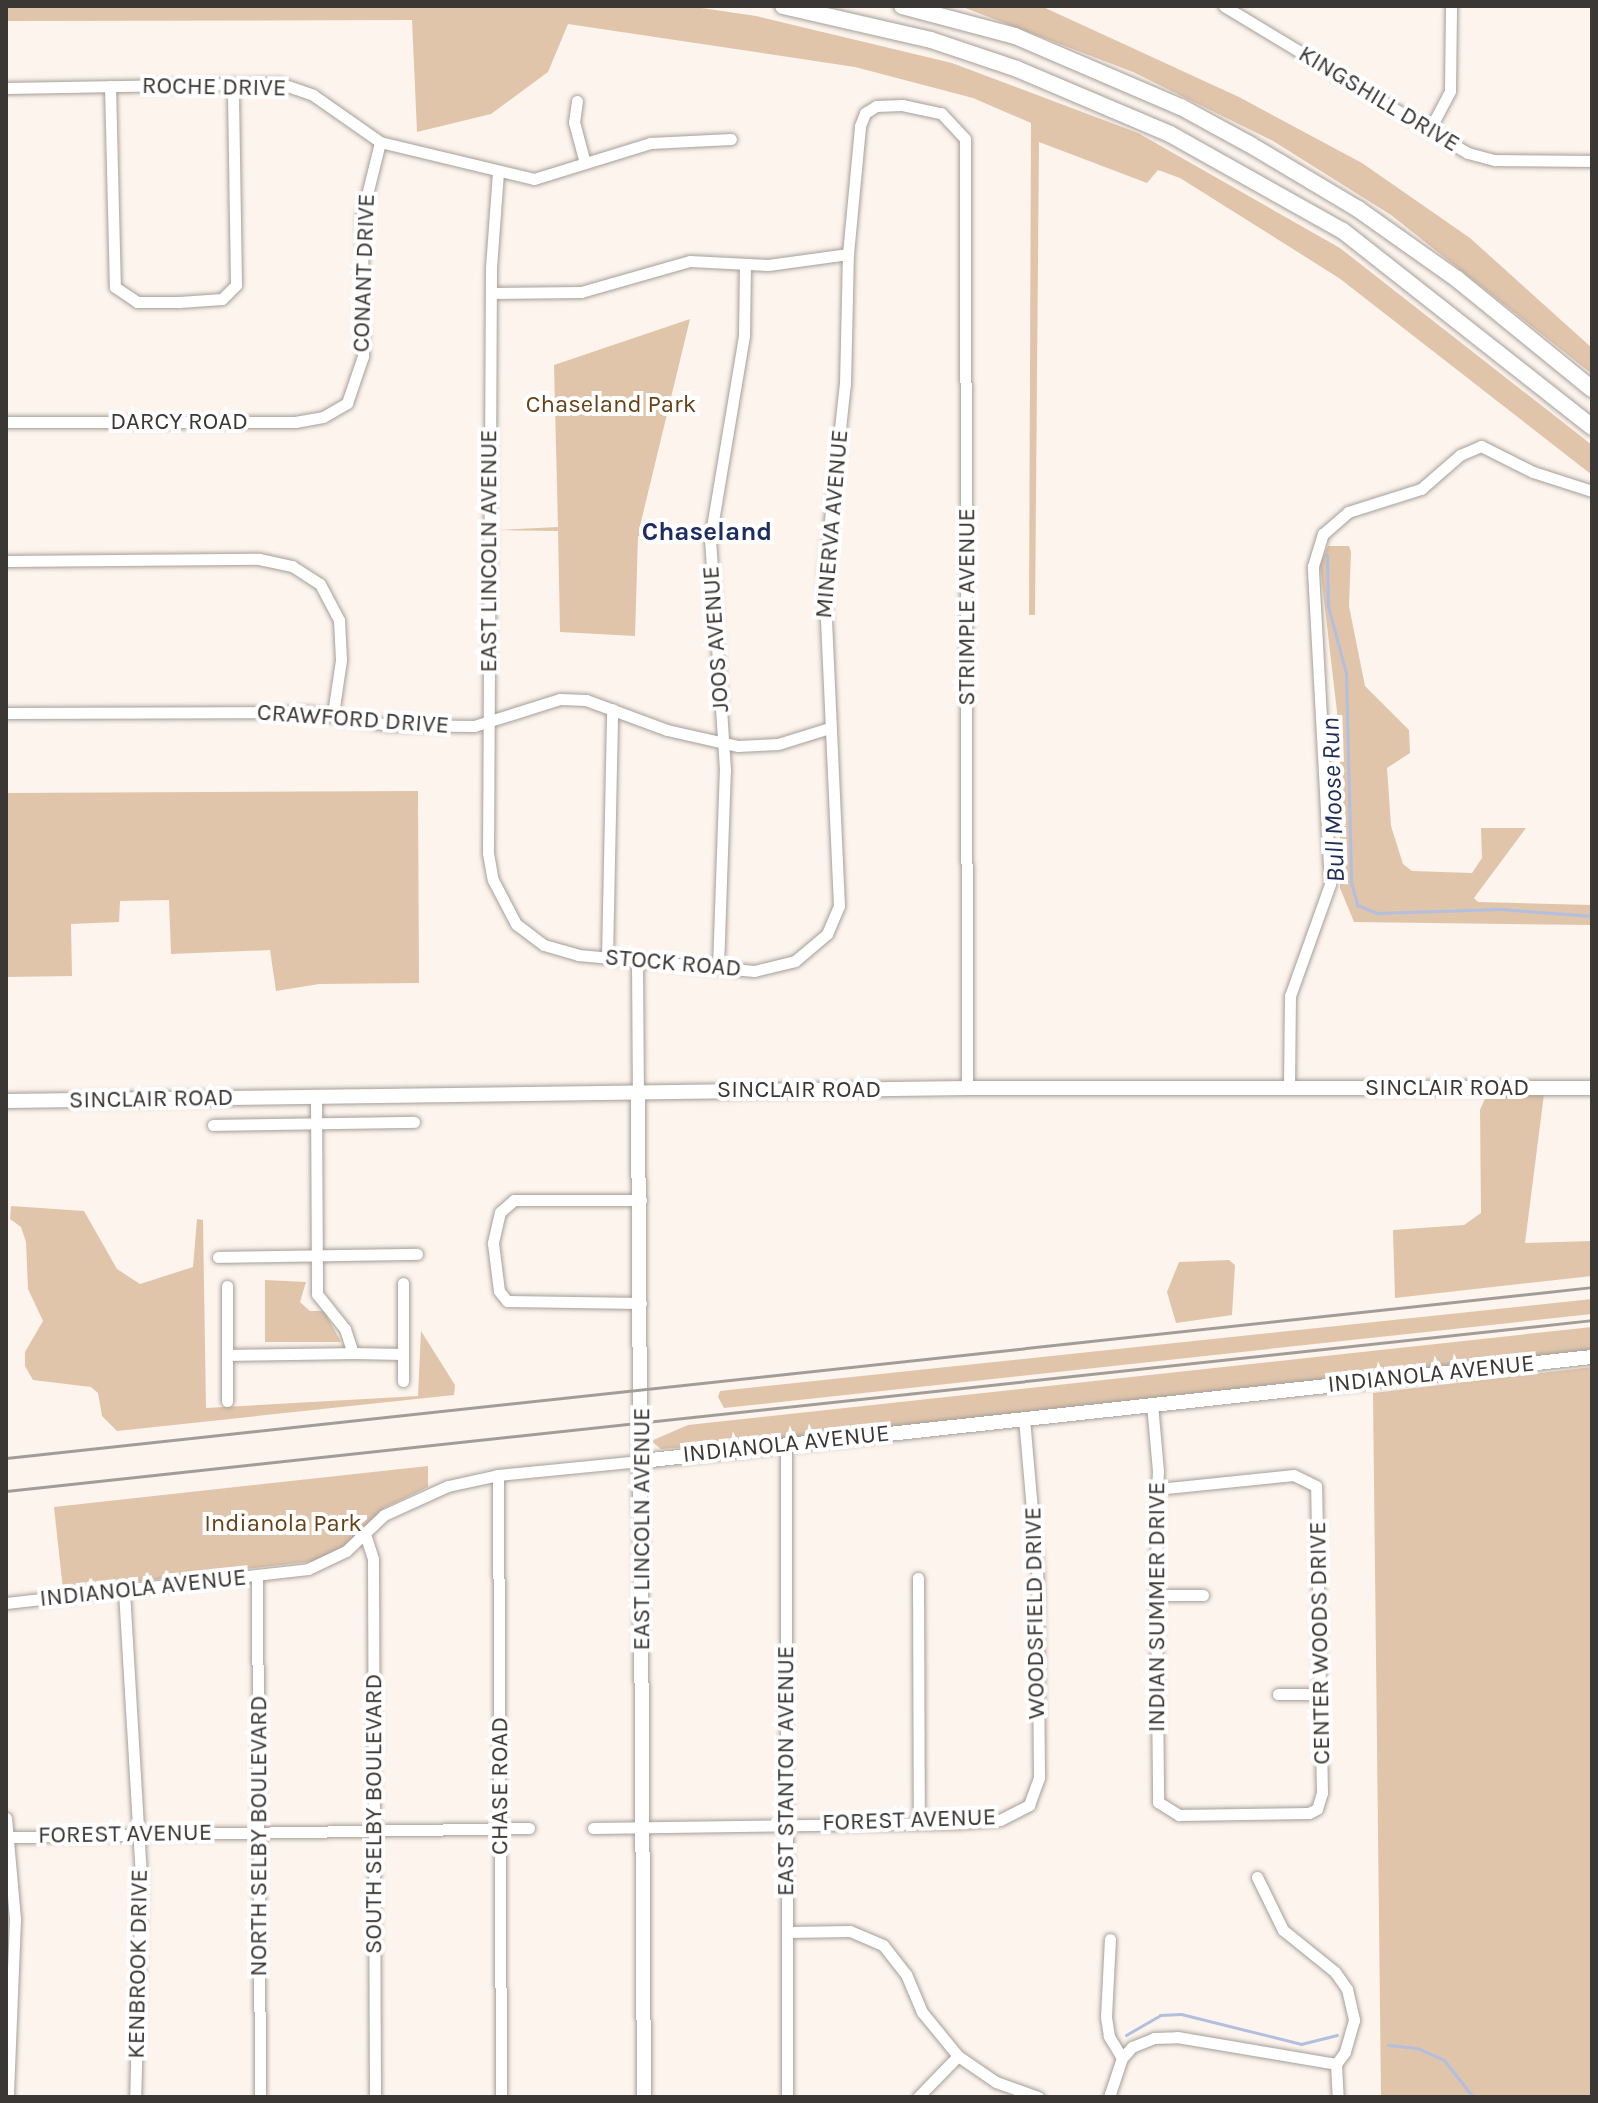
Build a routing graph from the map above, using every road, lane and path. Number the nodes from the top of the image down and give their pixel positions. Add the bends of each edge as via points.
1 (783, 6) edge
2 (902, 6) edge
3 (1224, 6) edge
4 (1451, 6) edge
5 (233, 83) junction
6 (110, 86) junction
7 (6, 88) edge
8 (577, 101) dead end
9 (865, 113) joint
10 (1430, 129) junction
11 (731, 139) dead end
12 (380, 142) junction
13 (1592, 161) edge
14 (585, 163) junction
15 (498, 172) junction
16 (848, 254) junction
17 (745, 265) junction
18 (491, 293) junction
19 (1592, 389) edge
20 (347, 403) joint
21 (6, 422) edge
22 (1592, 427) edge
23 (1592, 491) edge
24 (6, 561) edge
25 (612, 709) junction
26 (6, 713) edge
27 (333, 714) junction
28 (488, 722) junction
29 (829, 728) junction
30 (724, 744) junction
31 (516, 924) joint
32 (827, 934) joint
33 (607, 957) junction
34 (637, 961) junction
35 (718, 967) junction
36 (967, 1088) junction
37 (1289, 1088) junction
38 (1592, 1088) edge
39 (638, 1092) junction
40 (316, 1097) junction
41 (6, 1101) edge
42 (414, 1122) dead end
43 (316, 1123) junction
44 (213, 1125) dead end
45 (641, 1200) junction
46 (417, 1254) dead end
47 (317, 1255) junction
48 (218, 1257) dead end
49 (403, 1283) dead end
50 (227, 1286) dead end
51 (641, 1303) junction
52 (353, 1353) junction
53 (403, 1354) junction
54 (228, 1355) junction
55 (1592, 1357) edge
56 (403, 1381) dead end
57 (227, 1401) dead end
58 (1152, 1404) junction
59 (1024, 1419) junction
60 (786, 1445) junction
61 (642, 1461) junction
62 (498, 1475) junction
63 (1157, 1489) junction
64 (365, 1534) junction
65 (257, 1575) junction
66 (918, 1578) dead end
67 (124, 1591) junction
68 (1156, 1595) junction
69 (1203, 1595) dead end
70 (6, 1603) edge
71 (1278, 1694) dead end
72 (1320, 1694) junction
73 (1029, 1805) joint
74 (1317, 1809) joint
75 (6, 1818) edge
76 (786, 1823) junction
77 (919, 1823) junction
78 (643, 1826) junction
79 (500, 1828) junction
80 (529, 1828) dead end
81 (593, 1828) dead end
82 (374, 1830) junction
83 (259, 1832) junction
84 (140, 1834) junction
85 (9, 1837) junction
86 (1257, 1877) dead end
87 (787, 1932) junction
88 (1110, 1939) dead end
89 (958, 2056) junction
90 (1122, 2058) junction
91 (1336, 2064) junction
92 (8, 2097) edge
93 (135, 2097) edge
94 (260, 2097) edge
95 (375, 2097) edge
96 (501, 2097) edge
97 (644, 2097) edge
98 (787, 2097) edge
99 (918, 2097) edge
100 (1038, 2097) edge
101 (1109, 2097) edge
102 (1338, 2097) edge

1 - 22 highway via 931,40 1017,69 1170,134 1343,231
2 - 19 highway via 1015,36 1181,107 1249,144 1358,209 1457,279
3 - 10 street, KINGSHILL DRIVE
4 - 10 street via 1450,91
5 - 6 street, ROCHE DRIVE
5 - 6 street via 237,276 231,293 222,299 179,302 137,302 121,294 113,279
5 - 12 street, ROCHE DRIVE via 279,83 303,90
6 - 7 street, ROCHE DRIVE
8 - 14 street via 574,122
9 - 16 street, MINERVA AVENUE
9 - 36 street, STRIMPLE AVENUE via 902,105 941,113 959,127 967,152
10 - 13 street, KINGSHILL DRIVE via 1481,158
11 - 14 street, ROCHE DRIVE via 669,139
12 - 15 street, ROCHE DRIVE
12 - 20 street, CONANT DRIVE via 362,215 363,356
14 - 15 street, ROCHE DRIVE via 534,179
15 - 18 street, EAST LINCOLN AVENUE
16 - 17 street
16 - 29 street, MINERVA AVENUE via 845,384 824,576
17 - 18 street via 690,261 581,292
17 - 30 street, JOOS AVENUE via 743,347 710,539
18 - 28 street, EAST LINCOLN AVENUE
20 - 21 street, DARCY ROAD via 323,417 295,422
23 - 37 street via 1578,482 1533,472 1492,447 1471,449 1421,489 1348,512 1323,534 1313,566 1330,884 1290,996
24 - 27 street via 259,559 292,566 320,584 339,620 341,660
25 - 28 street, CRAWFORD DRIVE via 560,699
25 - 30 street, CRAWFORD DRIVE
25 - 33 street
26 - 27 street, CRAWFORD DRIVE
27 - 28 street, CRAWFORD DRIVE via 423,727
28 - 31 street, EAST LINCOLN AVENUE via 488,853 502,906
29 - 30 street, CRAWFORD DRIVE via 778,744
29 - 32 street, MINERVA AVENUE via 841,876 839,906
30 - 35 street, JOOS AVENUE
31 - 33 street, STOCK ROAD via 544,945
32 - 35 street, STOCK ROAD via 795,961 754,971
33 - 34 street, STOCK ROAD
34 - 35 street, STOCK ROAD
34 - 39 street, EAST LINCOLN AVENUE
36 - 37 main road, SINCLAIR ROAD
36 - 39 main road, SINCLAIR ROAD
37 - 38 main road, SINCLAIR ROAD
39 - 40 main road, SINCLAIR ROAD
39 - 45 main road, EAST LINCOLN AVENUE
40 - 41 main road, SINCLAIR ROAD
40 - 43 street
42 - 43 street
43 - 44 street
43 - 47 street
45 - 51 main road, EAST LINCOLN AVENUE
45 - 51 street via 514,1200 496,1221 494,1256 499,1291 519,1304
46 - 47 street
47 - 48 street
47 - 52 street via 317,1294 345,1329
49 - 53 street
50 - 54 street
51 - 61 main road, EAST LINCOLN AVENUE
52 - 53 street
52 - 54 street
53 - 56 street
54 - 57 street
55 - 58 main road, INDIANOLA AVENUE
58 - 59 main road, INDIANOLA AVENUE
58 - 63 street, INDIAN SUMMER DRIVE
59 - 60 main road, INDIANOLA AVENUE
59 - 73 street, WOODSFIELD DRIVE via 1037,1567 1039,1777
60 - 61 main road, INDIANOLA AVENUE
60 - 76 street, EAST STANTON AVENUE
61 - 62 street, INDIANOLA AVENUE
61 - 78 main road, EAST LINCOLN AVENUE
62 - 64 street, INDIANOLA AVENUE via 423,1496 384,1515
62 - 79 street, CHASE ROAD
63 - 68 street, INDIAN SUMMER DRIVE
63 - 72 street, CENTER WOODS DRIVE via 1293,1475 1311,1480 1319,1494
64 - 65 street, INDIANOLA AVENUE via 321,1565
64 - 82 street, SOUTH SELBY BOULEVARD via 373,1559
65 - 67 street, INDIANOLA AVENUE
65 - 83 street, NORTH SELBY BOULEVARD
66 - 77 street
67 - 70 street, INDIANOLA AVENUE
67 - 84 street, KENBROOK DRIVE
68 - 69 street
68 - 74 street, INDIAN SUMMER DRIVE via 1156,1794 1162,1808 1179,1815 1299,1814
71 - 72 street
72 - 74 street, CENTER WOODS DRIVE via 1322,1793
73 - 77 street, FOREST AVENUE via 1000,1820
75 - 85 street
76 - 77 street, FOREST AVENUE
76 - 78 street, FOREST AVENUE
76 - 87 street, EAST STANTON AVENUE
78 - 81 street, FOREST AVENUE
78 - 97 main road, EAST LINCOLN AVENUE
79 - 80 street, FOREST AVENUE
79 - 82 street, FOREST AVENUE
79 - 96 street, CHASE ROAD
82 - 83 street, FOREST AVENUE
82 - 95 street, SOUTH SELBY BOULEVARD
83 - 84 street, FOREST AVENUE
83 - 94 street, NORTH SELBY BOULEVARD
84 - 85 street, FOREST AVENUE
84 - 93 street, KENBROOK DRIVE
85 - 92 street via 15,1919
86 - 91 street via 1283,1930 1335,1972 1347,1989 1354,2020
87 - 89 street via 850,1931 883,1945 906,1974 922,2012
87 - 98 street, EAST STANTON AVENUE
88 - 90 street via 1106,2017 1109,2036
89 - 99 street
89 - 100 street via 996,2082
90 - 91 street via 1154,2038 1177,2037
90 - 101 street
91 - 102 street

